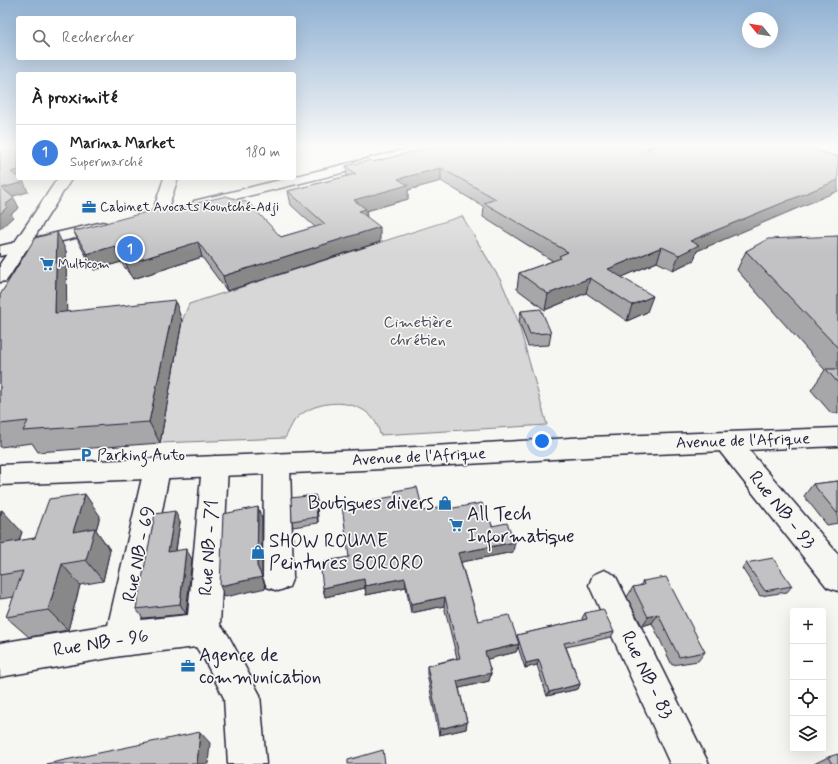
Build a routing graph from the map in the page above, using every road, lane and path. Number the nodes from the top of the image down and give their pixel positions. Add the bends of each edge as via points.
1 (63, 181) edge
2 (170, 181) edge
3 (293, 181) edge
4 (189, 206) edge
5 (174, 210) edge
6 (159, 214) junction
7 (144, 217) edge
8 (114, 224) edge
9 (18, 247) junction
10 (0, 251) edge
11 (0, 277) edge
12 (838, 437) edge
13 (727, 442) junction
14 (277, 463) junction
15 (215, 466) junction
16 (156, 469) junction
17 (0, 475) edge
18 (278, 577) dead end
19 (838, 577) edge
20 (604, 585) dead end
21 (203, 630) junction
22 (121, 639) junction
23 (0, 660) edge
24 (247, 764) edge
25 (690, 764) edge

1 - 9 main road
2 - 6 main road
3 - 4 main road
5 - 6 main road
6 - 7 main road
8 - 9 main road
9 - 10 main road
9 - 11 main road
12 - 13 main road, Avenue de l'Afrique
13 - 14 main road, Avenue de l'Afrique via 596,446
13 - 19 main road, Rue NB - 93
14 - 15 main road, Avenue de l'Afrique
14 - 18 main road
15 - 16 main road, Avenue de l'Afrique
15 - 21 main road, Rue NB - 71
16 - 17 main road, Avenue de l'Afrique
16 - 22 main road, Rue NB - 69
20 - 25 main road, Rue NB - 83
21 - 22 main road, Rue NB - 96
21 - 24 main road via 216,646 242,695
22 - 23 main road, Rue NB - 96

